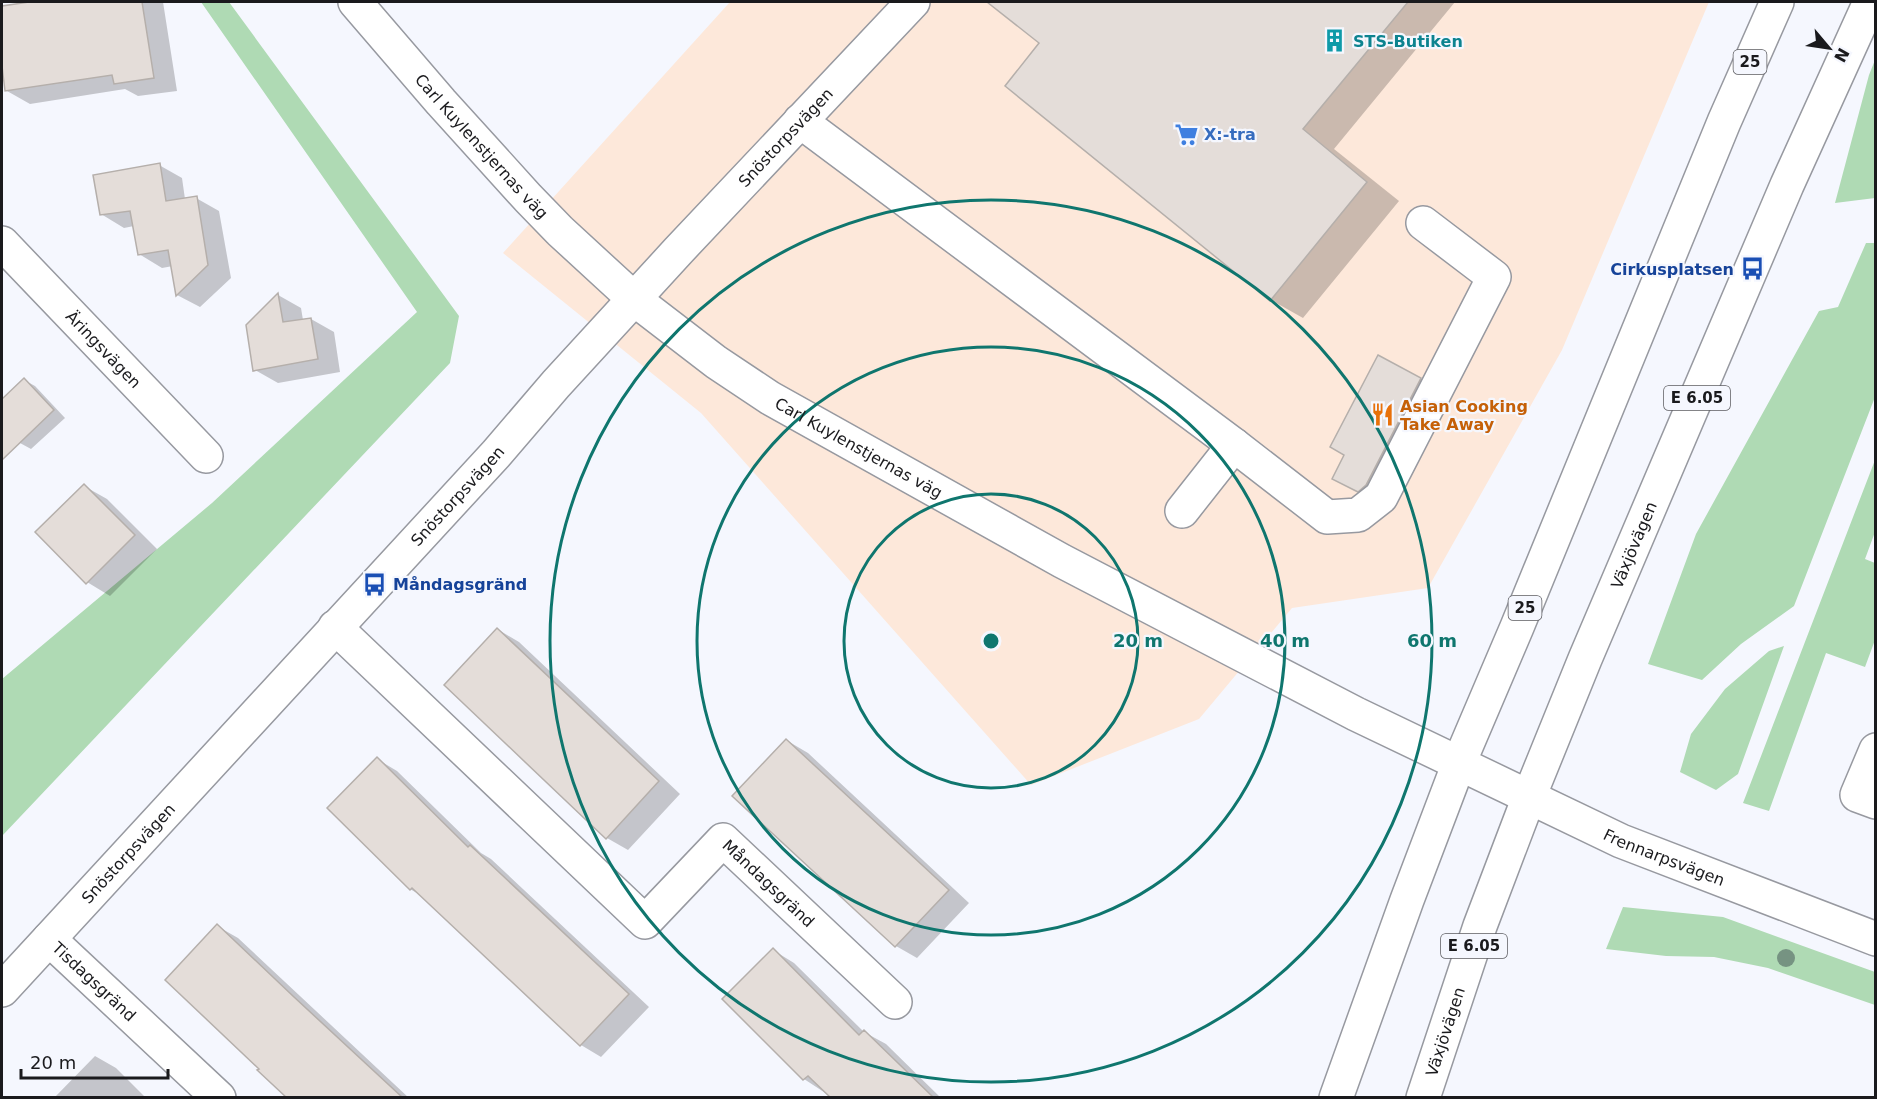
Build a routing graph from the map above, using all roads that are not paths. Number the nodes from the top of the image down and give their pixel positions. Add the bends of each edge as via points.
1 (355, 2) edge
2 (913, 2) edge
3 (1777, 2) edge
4 (1870, 2) edge
5 (800, 121) junction
6 (1423, 223) dead end
7 (2, 243) edge
8 (634, 299) junction
9 (1234, 445) junction
10 (206, 456) dead end
11 (1182, 511) dead end
12 (335, 627) junction
13 (1875, 750) edge
14 (1459, 763) junction
15 (1529, 797) junction
16 (1875, 802) edge
17 (49, 939) junction
18 (1875, 939) edge
19 (2, 990) edge
20 (895, 1002) dead end
21 (219, 1098) edge
22 (1335, 1098) edge
23 (1423, 1098) edge

1 - 8 main road, Carl Kuylenstjernas väg via 528,198
2 - 5 main road, Snöstorpsvägen
3 - 14 main road, 25
4 - 15 main road, Växjövägen / E 6.05 via 1787,185
5 - 8 main road, Snöstorpsvägen
5 - 9 main road
6 - 9 main road via 1494,277 1381,497 1358,515 1327,517
7 - 10 main road, Äringsvägen
8 - 12 main road, Snöstorpsvägen
8 - 14 main road, Carl Kuylenstjernas väg via 770,398 1062,561
9 - 11 main road
12 - 17 main road, Snöstorpsvägen
12 - 20 main road, Måndagsgränd via 645,922 723,840
13 - 16 main road via 1857,795
14 - 15 main road, Frennarpsvägen
14 - 22 main road, 25
15 - 18 main road, Frennarpsvägen via 1621,841
15 - 23 main road, Växjövägen / E 6.05 via 1480,926
17 - 19 main road, Snöstorpsvägen
17 - 21 main road, Tisdagsgränd

